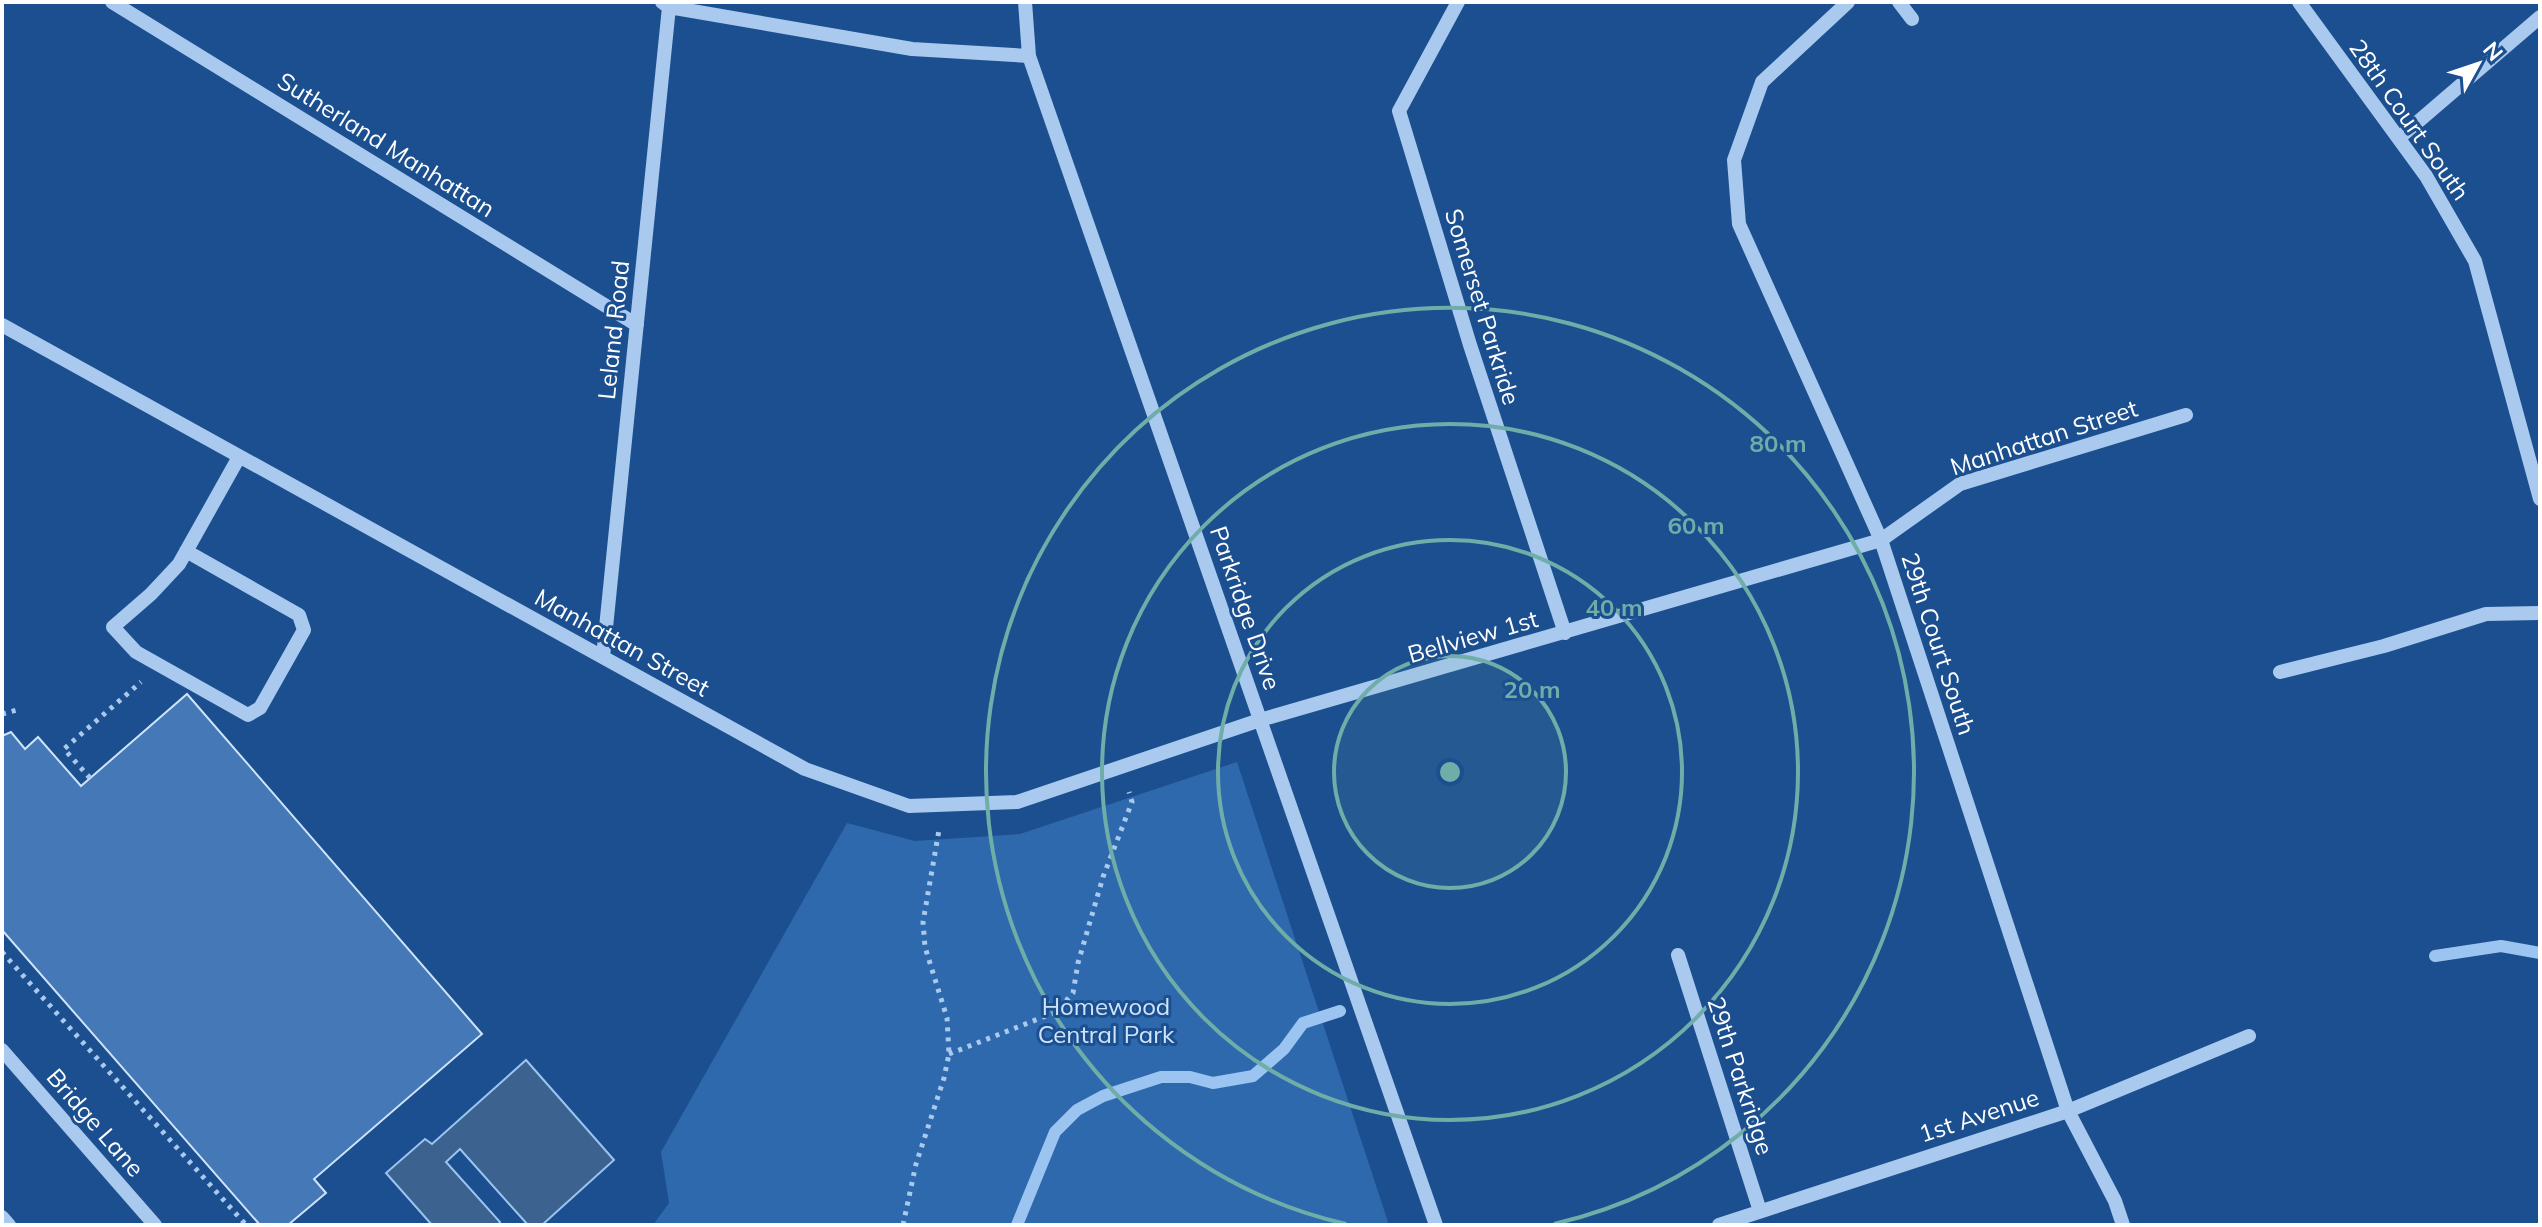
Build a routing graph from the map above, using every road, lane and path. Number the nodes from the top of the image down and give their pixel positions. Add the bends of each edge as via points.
1 (112, 2) edge
2 (1025, 2) edge
3 (1458, 2) edge
4 (1848, 2) edge
5 (1899, 2) edge
6 (2299, 2) edge
7 (665, 5) edge
8 (2540, 17) edge
9 (1912, 19) dead end
10 (1029, 56) junction
11 (2399, 138) junction
12 (2, 325) edge
13 (637, 325) junction
14 (2186, 415) dead end
15 (239, 457) junction
16 (2540, 499) edge
17 (1881, 540) junction
18 (186, 551) junction
19 (2540, 613) edge
20 (1565, 633) junction
21 (603, 657) junction
22 (159, 665) junction
23 (2280, 672) dead end
24 (17, 710) dead end
25 (2, 714) edge
26 (1260, 720) junction
27 (1122, 767) junction
28 (90, 778) dead end
29 (940, 805) junction
30 (2, 952) edge
31 (1678, 955) dead end
32 (2249, 1036) dead end
33 (2, 1050) edge
34 (949, 1054) junction
35 (2068, 1111) junction
36 (1760, 1211) junction
37 (2, 1217) edge
38 (9, 1225) edge
39 (155, 1225) edge
40 (246, 1225) edge
41 (903, 1225) edge
42 (1436, 1225) edge
43 (1719, 1225) edge
44 (2123, 1225) edge

1 - 13 street, Sutherland Manhattan
2 - 10 street, Parkridge Drive
3 - 20 street, Somerset Parkride via 1399,111
4 - 17 street, 29th Court South via 1762,82 1734,160 1739,224
5 - 9 street
6 - 11 street, 28th Court South
7 - 10 street via 912,49
7 - 13 street, Leland Road
8 - 11 street
10 - 26 street, Parkridge Drive
11 - 16 street, 28th Court South via 2475,261
12 - 15 street, Manhattan Street
13 - 21 street, Leland Road
14 - 17 street, Manhattan Street via 1960,484
15 - 18 street
15 - 21 street, Manhattan Street
17 - 20 street, Bellview 1st
17 - 35 street, 29th Court South
18 - 22 street via 151,594 113,627 136,652
18 - 22 street via 299,615 304,630 260,708 248,715
19 - 23 street via 2486,614
20 - 26 street, Bellview 1st
21 - 29 street, Manhattan Street via 805,769 909,806
22 - 28 path via 64,749
24 - 25 path
26 - 27 street, Manhattan Street
26 - 42 street, Parkridge Drive
27 - 29 street, Manhattan Street via 1017,802
27 - 34 path via 1132,802 1103,877 1073,993 1056,1012
29 - 34 path via 923,922 925,947 947,1018
30 - 40 path
31 - 36 street, 29th Parkridge
32 - 35 street, 1st Avenue
33 - 39 street, Bridge Lane
34 - 41 path
35 - 36 street, 1st Avenue
35 - 44 street, 29th Court South
36 - 43 street, 1st Avenue
37 - 38 street

